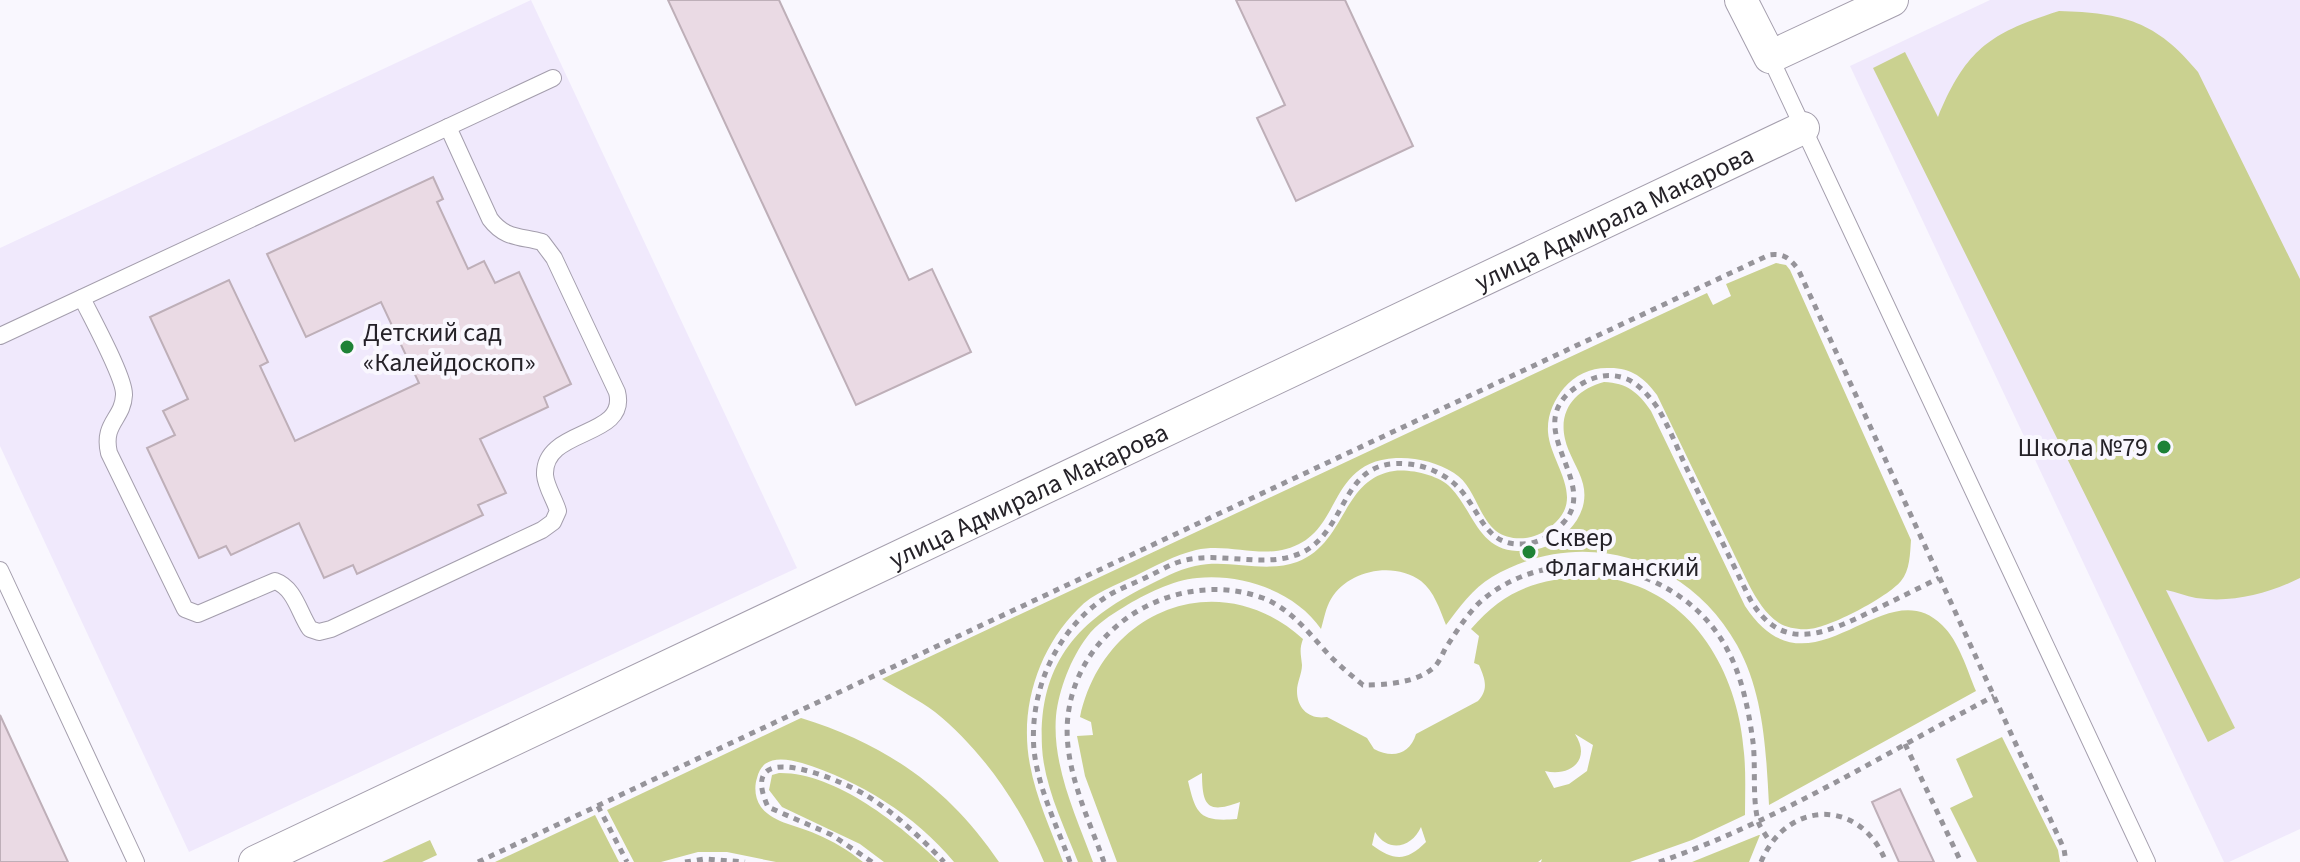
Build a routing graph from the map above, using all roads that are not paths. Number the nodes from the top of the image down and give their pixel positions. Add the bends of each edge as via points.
1 (1741, 0) edge
2 (1892, 0) edge
3 (1770, 57) junction
4 (553, 78) dead end
5 (448, 127) junction
6 (1803, 128) junction
7 (82, 298) junction
8 (0, 336) edge
9 (0, 570) edge
10 (136, 862) edge
11 (255, 862) edge
12 (2147, 862) edge

1 - 3 street
2 - 3 street
3 - 6 lane
4 - 5 lane
5 - 7 lane
5 - 7 lane via 490,219 499,230 542,242 554,258 620,403 603,424 549,456 545,475 558,511 553,522 331,629 310,629 291,593 275,581 198,614 185,609 109,453 106,439 124,395
6 - 11 street, улица Адмирала Макарова
6 - 12 lane
7 - 8 lane
9 - 10 lane

